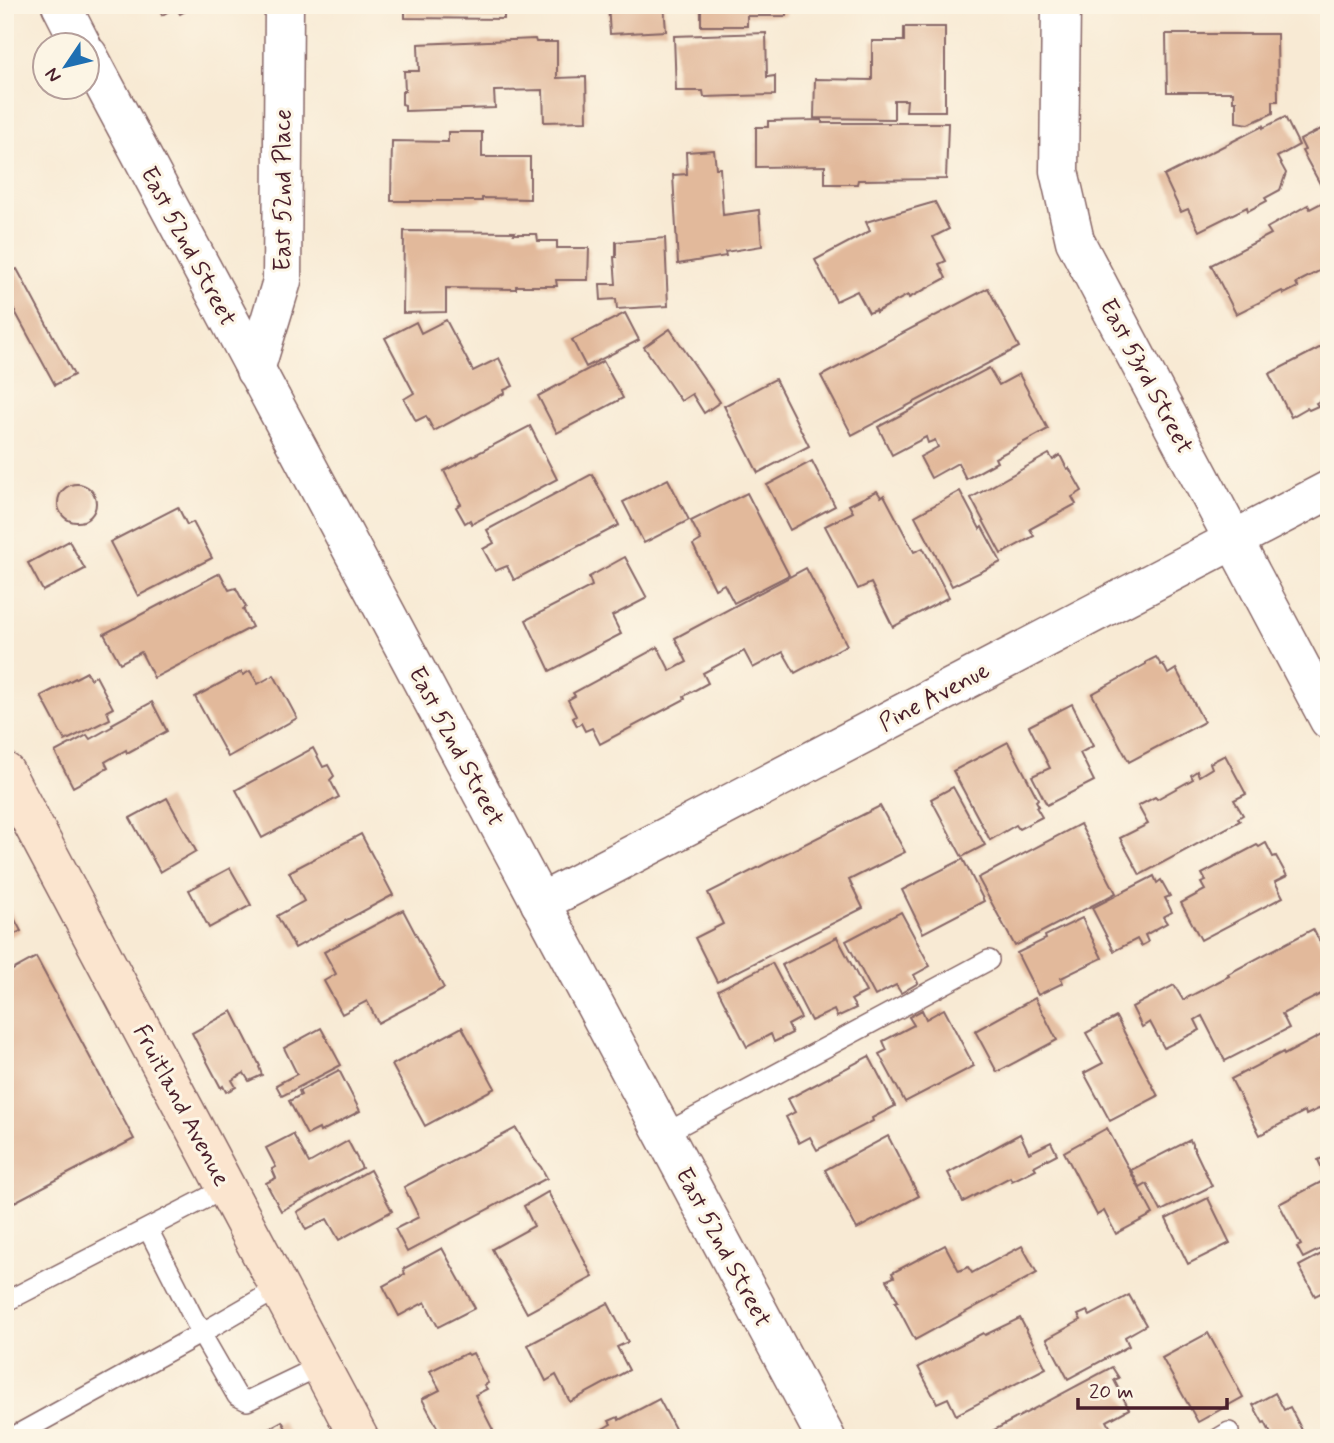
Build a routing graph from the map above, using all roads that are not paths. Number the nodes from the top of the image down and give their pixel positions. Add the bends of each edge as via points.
1 (61, 5) edge
2 (284, 5) edge
3 (1061, 5) edge
4 (75, 32) edge
5 (102, 81) edge
6 (255, 370) junction
7 (1329, 489) edge
8 (1234, 539) junction
9 (1329, 720) edge
10 (5, 772) edge
11 (540, 903) junction
12 (989, 960) dead end
13 (664, 1134) junction
14 (226, 1188) junction
15 (148, 1229) junction
16 (279, 1288) junction
17 (5, 1302) edge
18 (205, 1331) junction
19 (320, 1366) junction
20 (11, 1438) edge
21 (359, 1438) edge
22 (825, 1438) edge

1 - 4 street
2 - 6 street, East 52nd Place via 282,281
3 - 8 street, East 53rd Street via 1059,171 1075,241
5 - 6 street, East 52nd Street
6 - 11 street, East 52nd Street
7 - 8 street, Pine Avenue
8 - 9 street, East 53rd Street
8 - 11 street, Pine Avenue
10 - 14 street, Fruitland Avenue
11 - 13 street, East 52nd Street
12 - 13 lane
13 - 22 street, East 52nd Street
14 - 15 lane
14 - 16 street, Fruitland Avenue
15 - 17 lane
15 - 18 lane via 196,1324
16 - 18 lane
16 - 19 street, Fruitland Avenue
18 - 19 lane via 203,1337 237,1396 247,1401
18 - 20 lane
19 - 21 street, Fruitland Avenue

